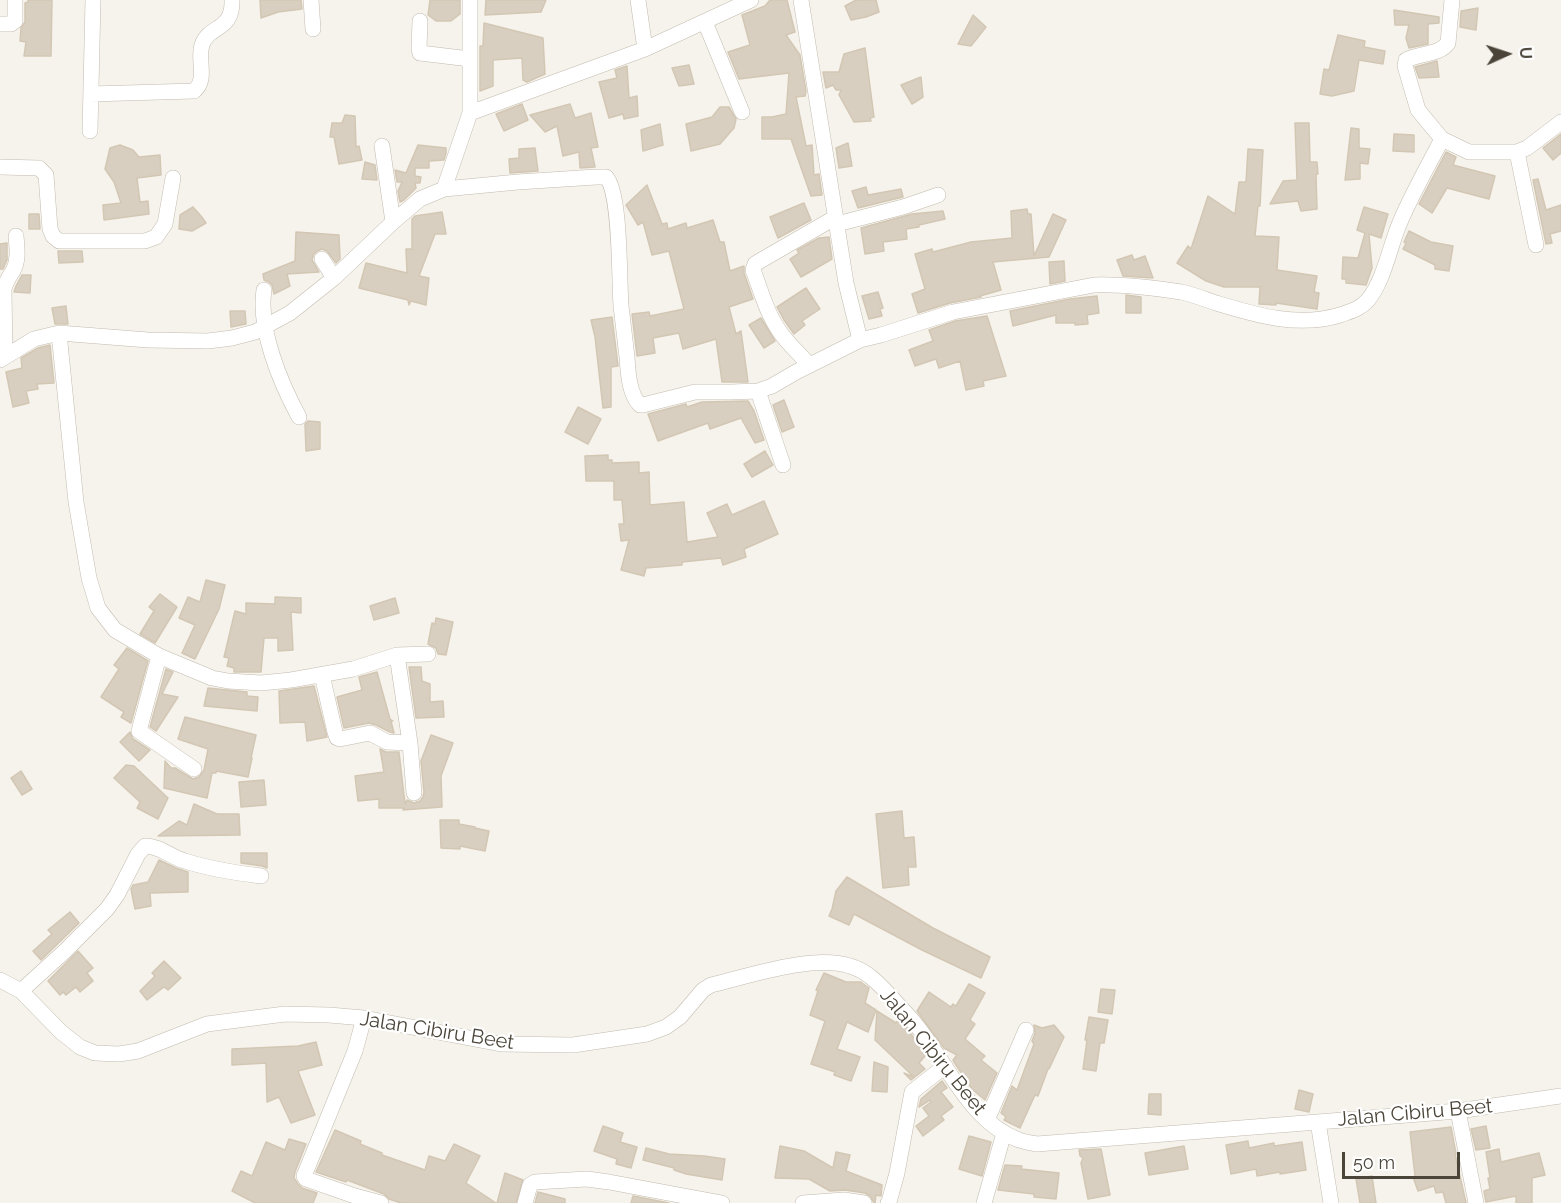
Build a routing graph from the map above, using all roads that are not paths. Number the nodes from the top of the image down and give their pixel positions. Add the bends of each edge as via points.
1 (15, 0) edge
2 (93, 0) edge
3 (232, 0) edge
4 (310, 0) edge
5 (470, 0) edge
6 (638, 0) edge
7 (751, 0) edge
8 (801, 0) edge
9 (1452, 0) edge
10 (420, 21) dead end
11 (705, 22) junction
12 (0, 24) edge
13 (313, 29) dead end
14 (645, 49) junction
15 (470, 59) junction
16 (91, 94) junction
17 (742, 112) dead end
18 (470, 113) junction
19 (1561, 123) edge
20 (90, 131) dead end
21 (1442, 139) junction
22 (382, 146) dead end
23 (1517, 152) junction
24 (0, 167) edge
25 (173, 178) dead end
26 (444, 189) junction
27 (938, 195) dead end
28 (837, 221) junction
29 (393, 222) junction
30 (16, 236) dead end
31 (1536, 245) dead end
32 (322, 259) dead end
33 (334, 278) junction
34 (264, 290) dead end
35 (265, 327) junction
36 (59, 333) junction
37 (860, 340) junction
38 (2, 358) edge
39 (810, 365) junction
40 (758, 391) junction
41 (299, 417) dead end
42 (783, 465) dead end
43 (428, 654) dead end
44 (398, 655) junction
45 (159, 656) junction
46 (322, 675) junction
47 (410, 743) junction
48 (194, 769) dead end
49 (414, 793) dead end
50 (261, 876) dead end
51 (0, 980) edge
52 (21, 991) junction
53 (364, 1018) junction
54 (1026, 1030) dead end
55 (945, 1066) junction
56 (1561, 1096) edge
57 (1458, 1111) junction
58 (987, 1120) junction
59 (1318, 1122) junction
60 (1004, 1133) junction
61 (381, 1203) edge
62 (525, 1203) edge
63 (722, 1203) edge
64 (802, 1203) edge
65 (864, 1203) edge
66 (888, 1203) edge
67 (984, 1203) edge
68 (1331, 1203) edge
69 (1476, 1203) edge

1 - 12 street via 15,21
2 - 16 street
3 - 16 street via 230,18 201,46 201,82 194,91
4 - 13 street
5 - 15 street
6 - 14 street
7 - 11 street
8 - 28 street
9 - 21 street via 1445,48 1412,57 1405,66 1418,110
10 - 15 street via 420,53
11 - 14 street
11 - 17 street
14 - 18 street
15 - 18 street
16 - 20 street
18 - 26 street
19 - 23 street
21 - 23 street via 1469,152
21 - 37 street via 1400,221 1373,291 1356,310 1309,321 1274,319 1182,292 1094,285 953,312
22 - 29 street
23 - 31 street
24 - 25 street via 43,171 50,229 59,241 145,241 156,237 165,224
26 - 29 street via 420,199
26 - 40 street via 606,177 616,204 622,317 634,400 643,405 695,392
27 - 28 street
28 - 37 street via 846,284
28 - 39 street via 758,262 753,270 781,334
29 - 33 street
30 - 38 street via 16,264 4,289
32 - 33 street
33 - 35 street via 290,313
34 - 35 street
35 - 36 street via 208,341
35 - 41 street via 287,395
36 - 38 street via 34,339
36 - 45 street via 88,578 98,608 115,630
37 - 39 street
39 - 40 street
40 - 42 street
43 - 44 street
44 - 46 street
44 - 47 street
45 - 46 street via 228,681 261,682
45 - 48 street via 140,732
46 - 47 street via 337,738 370,733 387,742
47 - 49 street
50 - 52 street via 187,862 155,846 146,846 107,909
51 - 52 street, Jalan Cibiru Beet
52 - 53 street, Jalan Cibiru Beet via 61,1032 95,1053 138,1051 207,1024 285,1014
53 - 55 street, Jalan Cibiru Beet via 501,1044 573,1045 647,1034 680,1017 711,985 819,962 850,966 869,974 917,1025
53 - 61 street via 355,1051 304,1176
54 - 58 street
55 - 58 street, Jalan Cibiru Beet via 969,1102
55 - 66 street via 912,1092
56 - 57 street, Jalan Cibiru Beet
57 - 59 street, Jalan Cibiru Beet
57 - 69 street
58 - 60 street, Jalan Cibiru Beet
59 - 60 street, Jalan Cibiru Beet via 1037,1144
59 - 68 street
60 - 67 street
62 - 63 street via 530,1185 535,1182 586,1179
64 - 65 street

